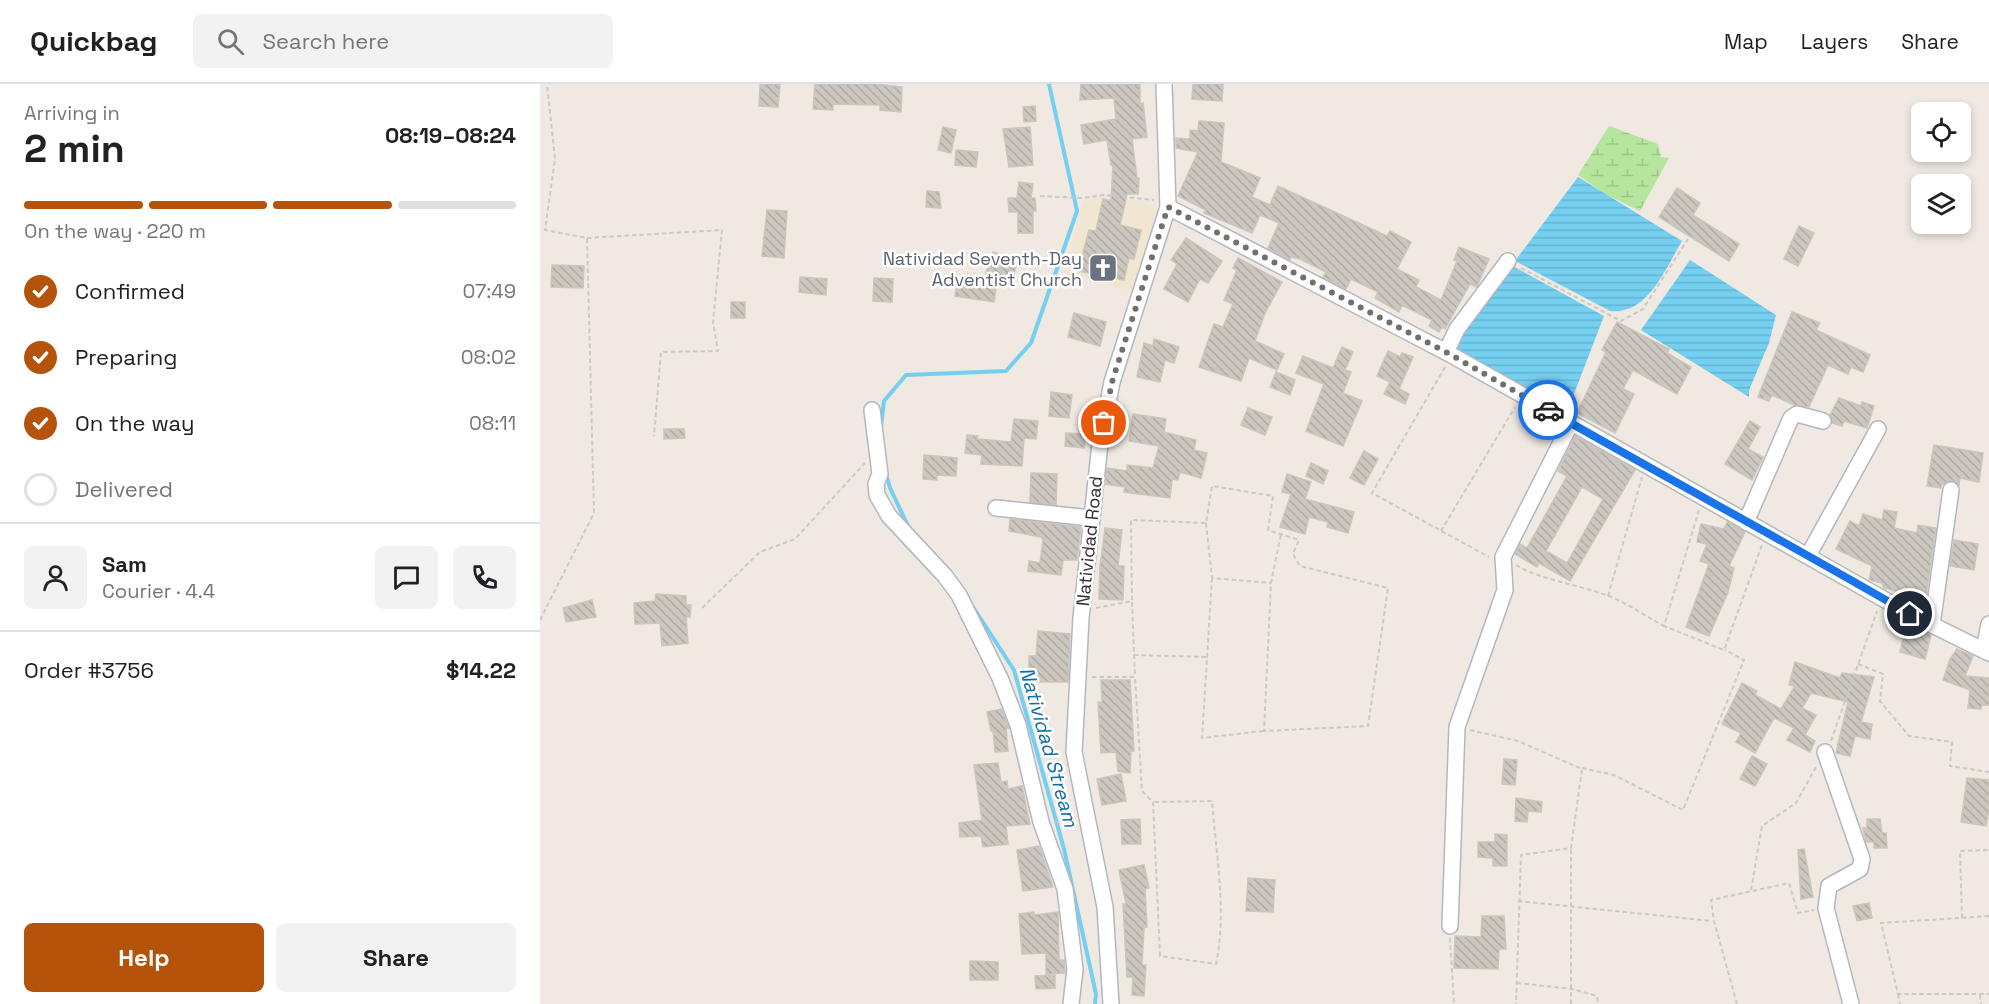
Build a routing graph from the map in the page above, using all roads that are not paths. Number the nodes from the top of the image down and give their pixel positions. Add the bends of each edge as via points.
1 (1164, 84) edge
2 (1168, 204) junction
3 (1508, 261) road end
4 (1448, 355) junction
5 (872, 410) dead end
6 (1823, 421) dead end
7 (1571, 423) junction
8 (1878, 429) dead end
9 (1951, 490) dead end
10 (996, 508) dead end
11 (1091, 518) junction
12 (1746, 522) junction
13 (1809, 554) junction
14 (1989, 624) edge
15 (1932, 625) junction
16 (1986, 652) edge
17 (1825, 752) road end
18 (1450, 926) road end
19 (1071, 1004) edge
20 (1111, 1004) edge
21 (1851, 1004) edge

1 - 2 street, Natividad Road
2 - 4 street
2 - 11 street, Natividad Road via 1112,382
3 - 4 street via 1457,329
4 - 7 street
5 - 19 street via 880,474 877,495 889,516 959,595 1000,678 1018,725 1041,822 1065,889 1075,969
6 - 12 street via 1797,414 1791,418
7 - 12 street
7 - 18 street via 1503,561 1504,590 1456,728
8 - 13 street
9 - 15 street
10 - 11 street
11 - 20 street, Natividad Road via 1074,752 1105,906
12 - 13 street
13 - 15 street
14 - 16 street
15 - 16 street
17 - 21 street via 1862,859 1860,868 1829,886 1826,908

